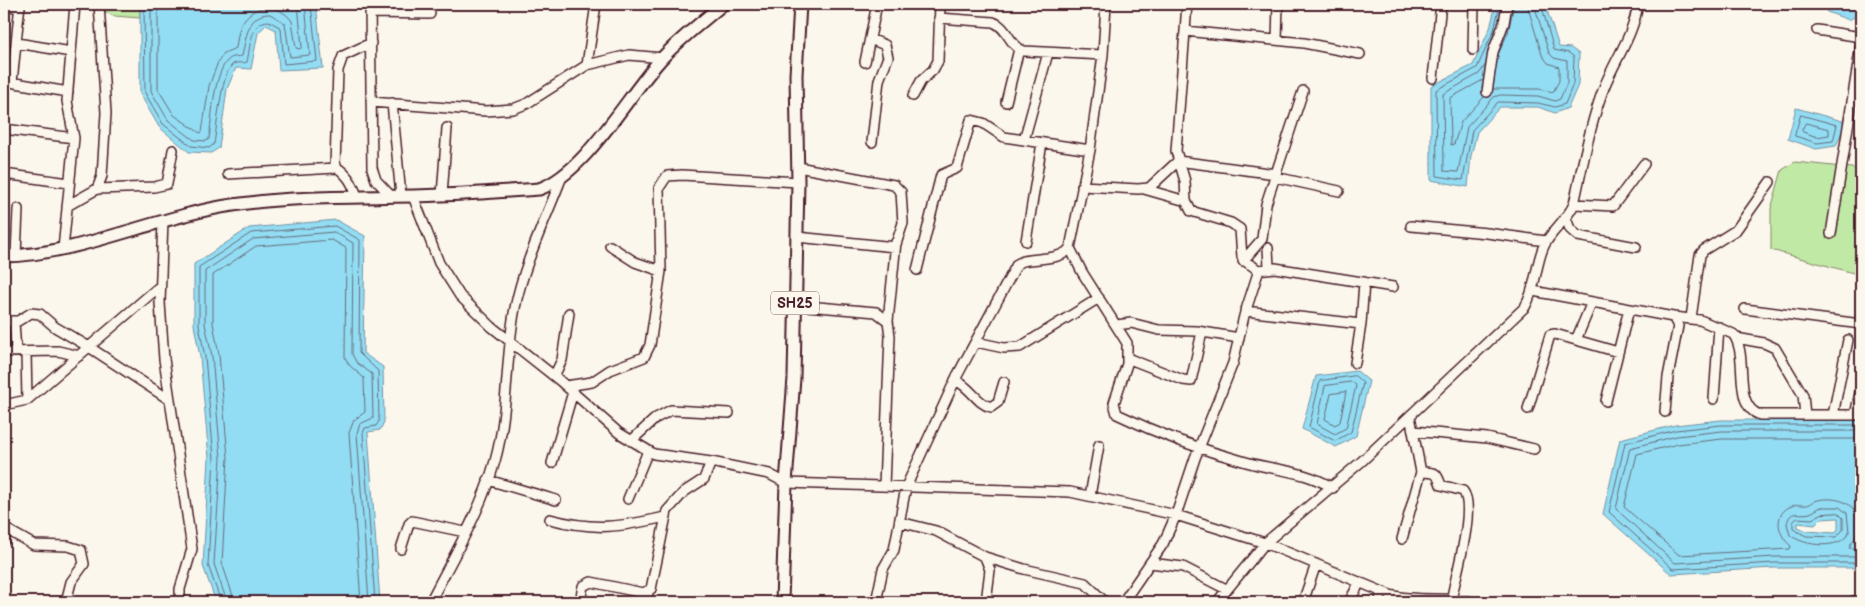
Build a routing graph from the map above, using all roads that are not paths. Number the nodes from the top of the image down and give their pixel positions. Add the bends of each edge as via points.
1 (75, 4) edge
2 (99, 4) edge
3 (596, 4) edge
4 (723, 4) edge
5 (800, 4) edge
6 (877, 4) edge
7 (940, 4) edge
8 (1106, 4) edge
9 (1187, 4) edge
10 (1278, 4) edge
11 (1441, 4) edge
12 (1474, 4) edge
13 (1507, 4) edge
14 (1638, 4) edge
15 (4, 5) edge
16 (20, 6) edge
17 (370, 8) edge
18 (430, 14) dead end
19 (939, 18) junction
20 (1817, 30) dead end
21 (1185, 31) junction
22 (1861, 37) edge
23 (870, 39) junction
24 (1277, 40) junction
25 (17, 43) junction
26 (371, 43) junction
27 (1861, 45) edge
28 (1019, 49) junction
29 (1473, 50) dead end
30 (72, 52) junction
31 (1048, 53) junction
32 (1360, 54) dead end
33 (1103, 55) junction
34 (663, 58) junction
35 (865, 62) dead end
36 (587, 65) junction
37 (1433, 78) dead end
38 (8, 81) edge
39 (1303, 91) dead end
40 (68, 92) junction
41 (1488, 92) dead end
42 (914, 96) dead end
43 (371, 102) junction
44 (1006, 102) dead end
45 (392, 103) junction
46 (447, 128) dead end
47 (4, 129) edge
48 (74, 138) junction
49 (1024, 140) junction
50 (872, 142) dead end
51 (1042, 143) junction
52 (173, 150) dead end
53 (1090, 150) junction
54 (1178, 161) junction
55 (1644, 164) dead end
56 (798, 167) junction
57 (336, 168) junction
58 (4, 174) edge
59 (228, 174) dead end
60 (1275, 176) junction
61 (561, 179) junction
62 (798, 182) junction
63 (1770, 182) dead end
64 (69, 183) junction
65 (1082, 186) junction
66 (97, 189) junction
67 (1144, 189) junction
68 (1339, 191) dead end
69 (442, 195) junction
70 (356, 196) junction
71 (396, 196) junction
72 (413, 196) junction
73 (1186, 200) junction
74 (1574, 204) junction
75 (67, 206) junction
76 (18, 209) dead end
77 (1566, 218) junction
78 (163, 220) junction
79 (1410, 226) dead end
80 (897, 234) dead end
81 (1831, 234) dead end
82 (797, 237) junction
83 (1026, 241) dead end
84 (1546, 241) junction
85 (610, 246) dead end
86 (895, 247) junction
87 (1636, 247) dead end
88 (1070, 248) junction
89 (1268, 248) dead end
90 (63, 249) junction
91 (4, 256) edge
92 (16, 256) junction
93 (1244, 261) junction
94 (1269, 267) junction
95 (917, 270) dead end
96 (1257, 270) junction
97 (661, 271) junction
98 (1364, 282) junction
99 (160, 286) junction
100 (1393, 287) dead end
101 (1533, 291) junction
102 (1099, 298) junction
103 (1592, 302) junction
104 (795, 305) junction
105 (1629, 309) junction
106 (1745, 309) dead end
107 (1245, 312) junction
108 (569, 313) dead end
109 (1673, 317) junction
110 (1691, 318) junction
111 (4, 321) edge
112 (888, 321) junction
113 (14, 322) junction
114 (1361, 324) junction
115 (1861, 324) edge
116 (1117, 325) junction
117 (1719, 327) junction
118 (1202, 332) junction
119 (1239, 338) junction
120 (1736, 338) junction
121 (1576, 340) junction
122 (1848, 340) dead end
123 (511, 342) junction
124 (976, 342) junction
125 (89, 347) junction
126 (4, 352) edge
127 (16, 352) junction
128 (26, 352) junction
129 (1618, 352) junction
130 (79, 356) junction
131 (1128, 358) junction
132 (1355, 363) dead end
133 (554, 376) junction
134 (956, 380) junction
135 (1004, 382) dead end
136 (1861, 388) edge
137 (569, 389) junction
138 (1714, 399) dead end
139 (28, 400) junction
140 (170, 400) junction
141 (1606, 401) dead end
142 (4, 405) edge
143 (1528, 409) dead end
144 (1665, 412) dead end
145 (730, 413) dead end
146 (1805, 415) junction
147 (1833, 415) junction
148 (1858, 415) edge
149 (1410, 416) junction
150 (1413, 431) junction
151 (631, 441) junction
152 (1099, 445) dead end
153 (1199, 448) junction
154 (1534, 449) dead end
155 (648, 451) junction
156 (711, 462) junction
157 (552, 463) dead end
158 (1421, 472) junction
159 (488, 480) junction
160 (786, 483) junction
161 (884, 486) junction
162 (906, 487) junction
163 (1332, 488) junction
164 (1090, 496) junction
165 (628, 499) dead end
166 (556, 500) dead end
167 (665, 516) junction
168 (1176, 516) junction
169 (550, 519) dead end
170 (900, 522) junction
171 (4, 528) edge
172 (466, 532) junction
173 (14, 536) junction
174 (1402, 539) dead end
175 (4, 540) edge
176 (1265, 543) junction
177 (401, 549) dead end
178 (985, 557) junction
179 (1150, 563) junction
180 (1316, 564) junction
181 (1360, 582) junction
182 (1226, 588) junction
183 (648, 592) junction
184 (1381, 592) junction
185 (1861, 600) edge
186 (1451, 601) edge
187 (66, 602) edge
188 (180, 602) edge
189 (430, 602) edge
190 (580, 602) edge
191 (647, 602) edge
192 (782, 602) edge
193 (876, 602) edge
194 (986, 602) edge
195 (1105, 602) edge
196 (1123, 602) edge
197 (1217, 602) edge
198 (1303, 602) edge
199 (1348, 602) edge
200 (1380, 602) edge
201 (1474, 602) edge
202 (1851, 602) edge

1 - 30 street
2 - 66 street via 106,124 102,176
3 - 36 street
4 - 34 main road
5 - 56 main road, SH25 via 796,75
6 - 23 street
7 - 19 street
8 - 33 street
9 - 21 street
10 - 24 street
11 - 37 street
12 - 29 street
13 - 41 street via 1493,52
14 - 74 street via 1634,27 1598,105
15 - 16 street
16 - 25 street
17 - 18 street
17 - 26 street
19 - 28 street via 993,22 1001,26
19 - 42 street via 936,67 920,81
20 - 22 street
21 - 24 street
21 - 54 street via 1176,151
23 - 35 street
23 - 50 street via 885,45 888,56 879,80
24 - 32 street
25 - 30 street
25 - 38 street
26 - 43 street
26 - 57 street via 342,56 340,62
27 - 81 street
28 - 31 street
28 - 44 street
30 - 40 street
31 - 33 street
31 - 49 street
33 - 53 street
34 - 36 street via 629,55
34 - 61 main road
36 - 45 street via 513,109 486,111
38 - 40 street
39 - 60 street
40 - 48 street
43 - 45 street
43 - 71 street via 374,175
45 - 71 street
46 - 69 street
47 - 48 street
48 - 64 street
49 - 51 street
49 - 95 street via 1000,136 978,120 969,122 957,168 941,175
51 - 53 street
51 - 83 street
52 - 66 street via 168,184
53 - 65 street
54 - 60 street
54 - 67 street via 1154,185
54 - 73 street via 1185,181
55 - 74 street via 1613,206
56 - 62 main road, SH25
56 - 86 street via 894,185 902,192 903,223
57 - 59 street
57 - 70 street via 349,178
58 - 64 street
60 - 68 street
60 - 93 street via 1264,209 1262,239
61 - 69 main road via 539,189
61 - 123 street via 521,283
62 - 82 main road, SH25
62 - 97 street via 682,174 667,176 662,181 659,194
63 - 110 street via 1736,230 1700,255
64 - 75 street
65 - 67 street
65 - 88 street
66 - 75 street
67 - 73 street
69 - 72 main road
70 - 71 main road
70 - 78 main road via 233,205
71 - 72 main road
72 - 123 street via 449,280 470,306
73 - 93 street via 1191,211 1231,223 1240,229
74 - 77 street
75 - 90 street
76 - 92 street
77 - 84 street
77 - 87 street via 1570,229 1578,236
78 - 90 main road
78 - 99 street
79 - 84 street
80 - 86 street
82 - 86 street
82 - 104 main road, SH25
84 - 101 street
85 - 97 street via 635,262
86 - 112 street
88 - 102 street
88 - 124 street via 1060,256 1017,264
89 - 94 street
90 - 92 main road
91 - 92 main road
93 - 96 street
94 - 96 street
94 - 98 street
96 - 107 street
97 - 137 street via 650,345 644,357 610,370 592,382
98 - 100 street
98 - 114 street
99 - 125 street
99 - 140 street via 162,342
101 - 103 street
101 - 149 street via 1516,317
102 - 116 street
102 - 124 street via 1020,347 1004,348
103 - 105 street
103 - 121 street
104 - 112 street via 876,312
104 - 160 main road, SH25 via 794,378
105 - 109 street
105 - 129 street
106 - 115 street
107 - 114 street
107 - 119 street
108 - 133 street via 562,360
109 - 110 street
109 - 144 street via 1678,326
110 - 117 street
111 - 113 street
112 - 161 street
113 - 125 street via 31,313 40,314 55,328
113 - 127 street
114 - 132 street
116 - 118 street via 1131,323 1168,331
116 - 131 street via 1127,343
117 - 120 street
117 - 138 street
118 - 119 street
118 - 131 street via 1191,381
119 - 153 street via 1234,363
120 - 146 street via 1775,348 1803,395
120 - 146 street via 1743,361 1742,388 1749,407 1760,415
121 - 129 street
121 - 143 street via 1550,335
122 - 147 street
123 - 133 street
123 - 159 street via 505,411
124 - 134 street
125 - 130 street
125 - 140 street
126 - 127 street
127 - 128 street
128 - 130 street via 58,351
128 - 139 street
129 - 141 street
130 - 139 street
131 - 153 street via 1114,403 1117,414
133 - 137 street
134 - 135 street via 969,387 981,403 992,407 998,402
134 - 162 street
136 - 148 street
137 - 151 street
137 - 157 street
139 - 142 street
140 - 188 street via 192,549 180,589
145 - 151 street via 671,410 656,418
146 - 147 street
147 - 148 street
149 - 150 street
149 - 163 street
150 - 154 street via 1488,438
150 - 158 street
151 - 155 street
152 - 164 street
153 - 163 street via 1248,463 1315,477
153 - 168 street
155 - 156 street via 664,457
155 - 165 street
156 - 160 street via 769,474
156 - 167 street via 704,479 684,492
158 - 174 street
158 - 186 street via 1435,473 1441,485 1463,491 1467,498 1466,535
159 - 166 street
159 - 172 street
160 - 161 street
160 - 192 main road, SH25
161 - 162 street
162 - 164 street via 1056,490
162 - 170 street
163 - 176 street
164 - 168 street
167 - 169 street via 620,527 579,527
167 - 183 street via 653,583
168 - 176 street
168 - 179 street
170 - 178 street via 936,531
170 - 193 street via 894,550 883,569
171 - 173 street
172 - 177 street via 412,520
172 - 189 street
173 - 175 street
173 - 187 street via 34,545 68,546 81,550 84,564 71,582
176 - 180 street
176 - 182 street
178 - 194 street via 990,570
178 - 195 street via 1085,583
179 - 182 street via 1183,567
179 - 196 street
180 - 181 street
180 - 198 street
181 - 184 street
181 - 199 street
182 - 197 street
183 - 190 street via 591,582 583,586
183 - 191 street
184 - 186 street via 1408,599
184 - 200 street
185 - 202 street
186 - 201 street

